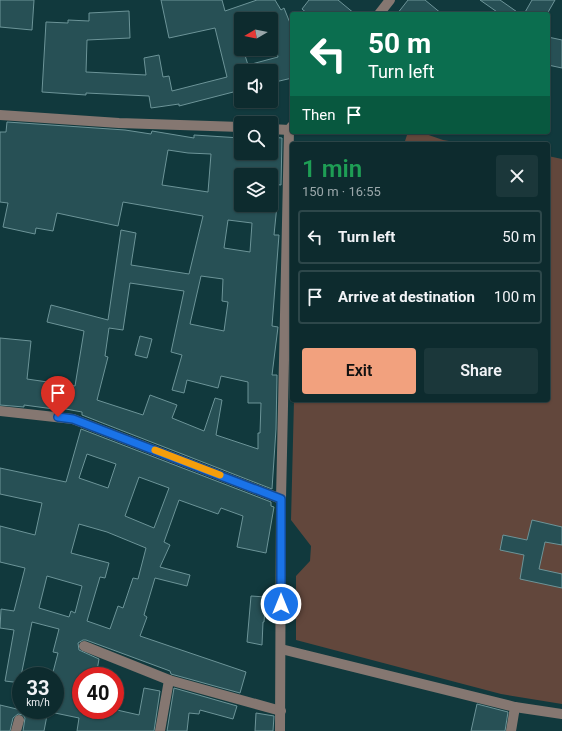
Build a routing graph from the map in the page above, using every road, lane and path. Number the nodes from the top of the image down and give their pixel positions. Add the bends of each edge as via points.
1 (390, 0) edge
2 (381, 12) edge
3 (0, 115) edge
4 (234, 127) edge
5 (290, 128) edge
6 (278, 129) edge
7 (290, 165) edge
8 (0, 411) edge
9 (281, 499) junction
10 (84, 646) dead end
11 (281, 649) junction
12 (168, 680) junction
13 (514, 707) junction
14 (281, 711) junction
15 (562, 714) edge
16 (19, 720) dead end
17 (16, 731) edge
18 (160, 731) edge
19 (280, 731) edge
20 (511, 731) edge

1 - 2 street
3 - 4 street via 119,123
5 - 6 street
7 - 9 street
8 - 9 street via 73,419
9 - 11 street
10 - 12 street
11 - 13 street
11 - 14 street
12 - 14 street
12 - 18 street
13 - 15 street
13 - 20 street
14 - 19 street
16 - 17 street

